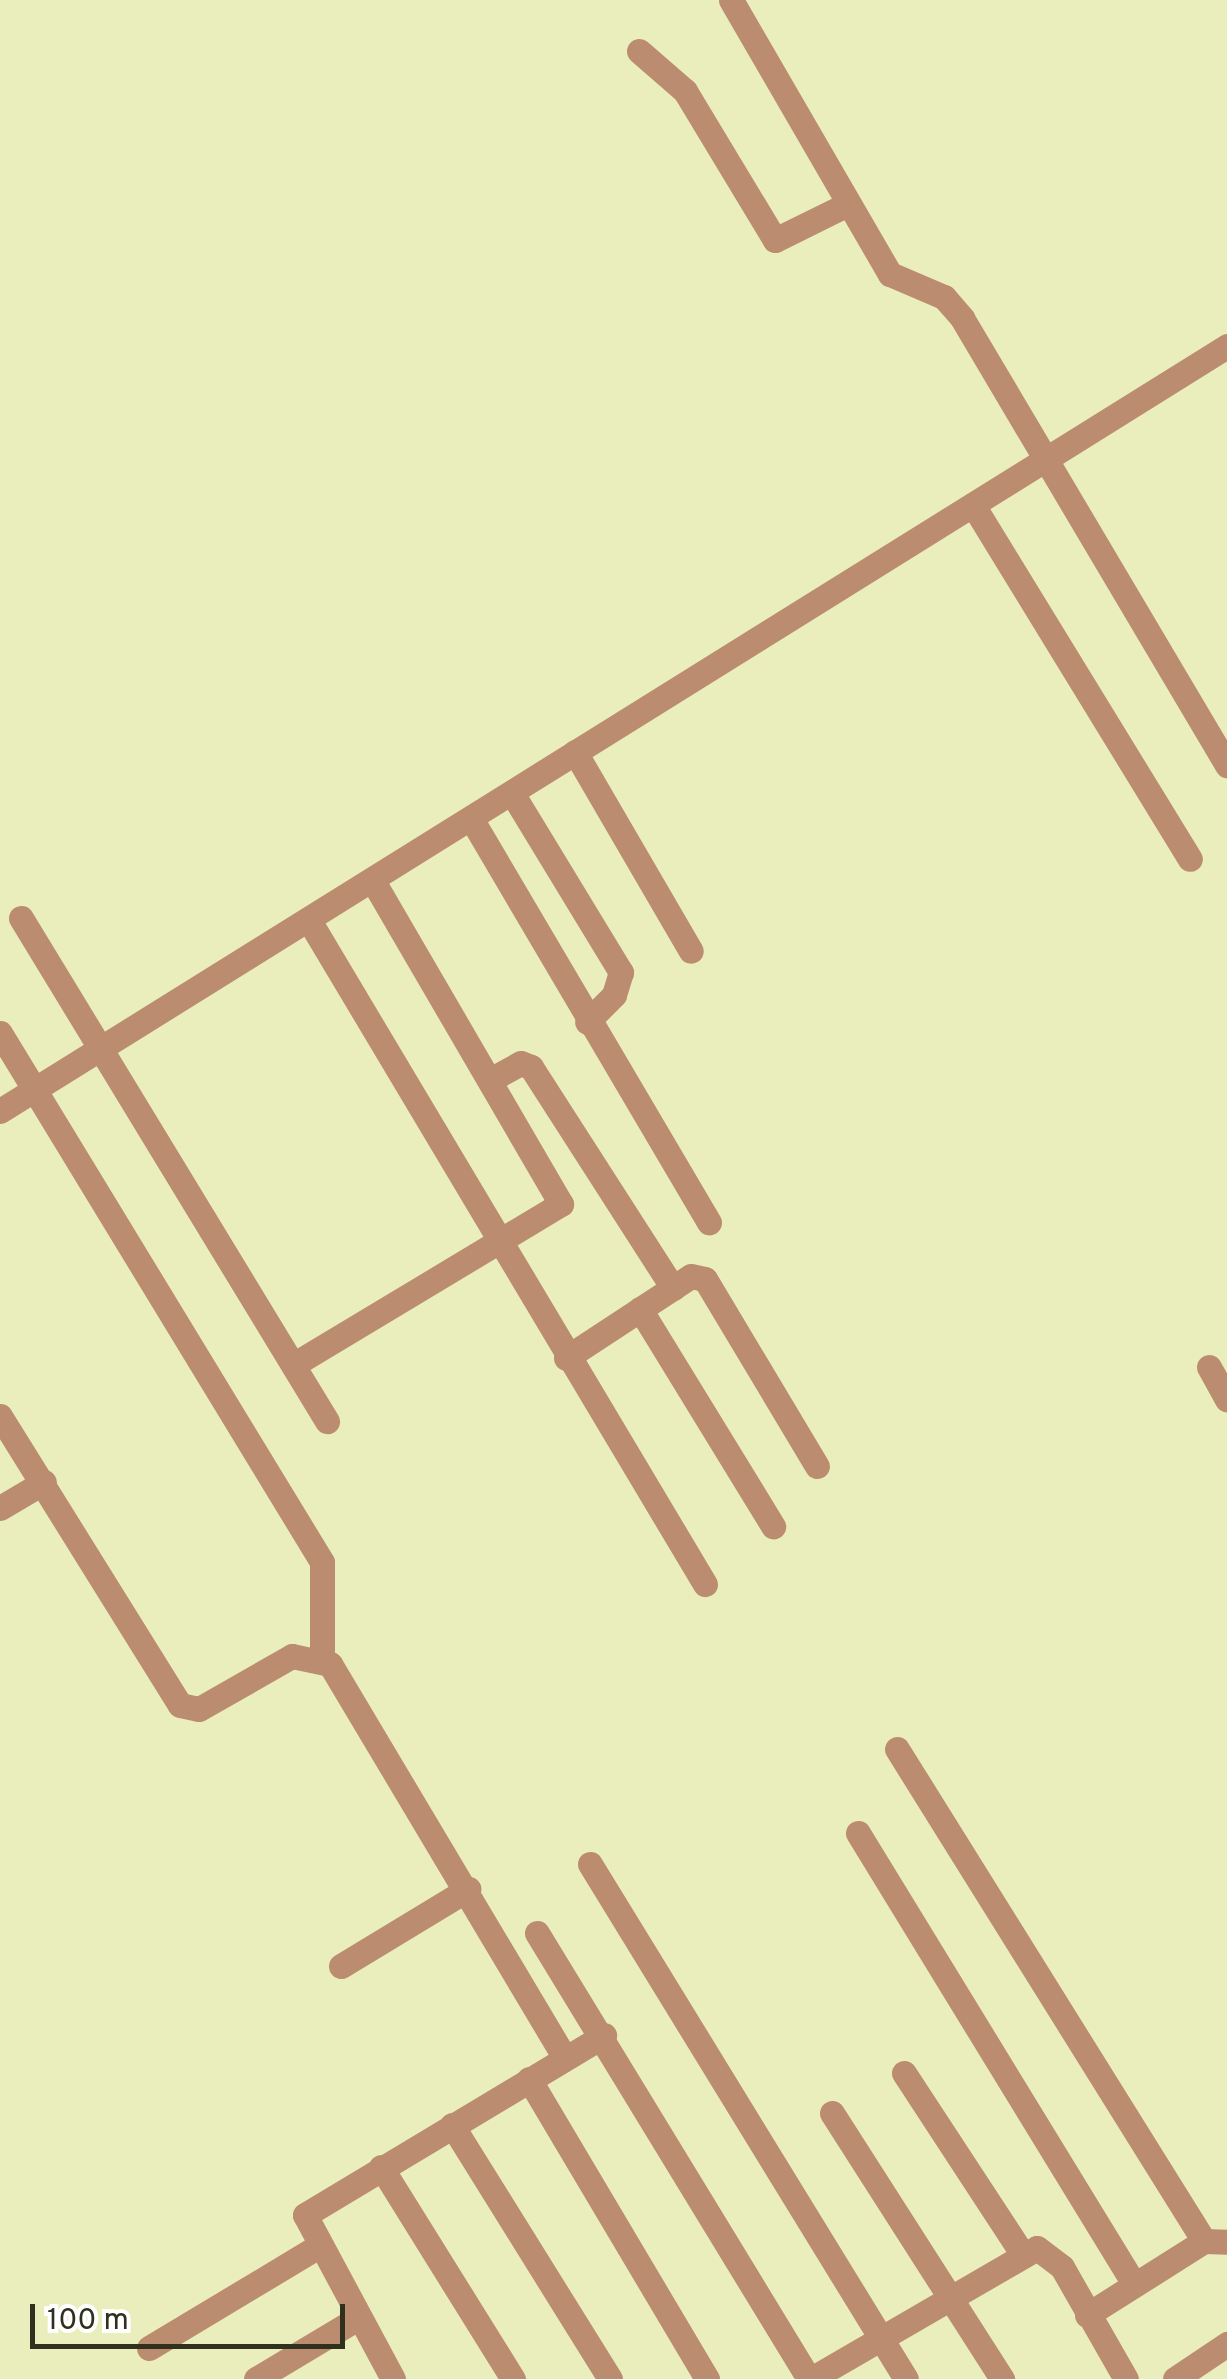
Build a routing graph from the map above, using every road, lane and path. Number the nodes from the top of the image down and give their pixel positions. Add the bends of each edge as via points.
1 (732, 0) edge
2 (639, 51) dead end
3 (848, 204) junction
4 (1227, 346) edge
5 (1046, 461) junction
6 (973, 505) junction
7 (575, 752) junction
8 (1227, 765) edge
9 (512, 793) junction
10 (472, 820) junction
11 (1190, 860) dead end
12 (374, 883) junction
13 (21, 918) dead end
14 (310, 922) junction
15 (691, 951) dead end
16 (587, 1022) junction
17 (0, 1033) edge
18 (100, 1052) junction
19 (490, 1080) junction
20 (34, 1089) junction
21 (0, 1110) edge
22 (709, 1222) dead end
23 (498, 1246) junction
24 (673, 1288) junction
25 (640, 1309) junction
26 (566, 1358) junction
27 (298, 1362) junction
28 (1209, 1367) dead end
29 (1227, 1399) edge
30 (0, 1418) edge
31 (327, 1421) dead end
32 (817, 1466) dead end
33 (44, 1482) junction
34 (0, 1508) edge
35 (773, 1526) dead end
36 (705, 1584) dead end
37 (322, 1657) junction
38 (897, 1749) dead end
39 (858, 1834) dead end
40 (590, 1864) dead end
41 (468, 1889) junction
42 (537, 1933) dead end
43 (341, 1966) dead end
44 (604, 2035) junction
45 (564, 2056) junction
46 (904, 2073) dead end
47 (528, 2080) junction
48 (832, 2114) dead end
49 (452, 2126) junction
50 (381, 2166) junction
51 (1215, 2241) edge
52 (317, 2247) junction
53 (1022, 2253) junction
54 (1134, 2284) junction
55 (949, 2296) junction
56 (1087, 2315) junction
57 (358, 2318) junction
58 (882, 2339) junction
59 (1227, 2344) edge
60 (149, 2348) dead end
61 (256, 2379) edge
62 (393, 2379) edge
63 (513, 2379) edge
64 (610, 2379) edge
65 (708, 2379) edge
66 (810, 2379) edge
67 (906, 2379) edge
68 (1002, 2379) edge
69 (1126, 2379) edge
70 (1175, 2379) edge

1 - 3 street
2 - 3 street via 685,91 776,240
3 - 5 street via 890,274 954,306
4 - 5 street
5 - 6 street
5 - 8 street
6 - 7 street
6 - 11 street
7 - 9 street
7 - 15 street
9 - 10 street
9 - 16 street via 621,972 614,995
10 - 12 street
10 - 16 street
12 - 14 street
12 - 19 street
13 - 18 street
14 - 18 street
14 - 23 street
16 - 22 street
17 - 20 street
18 - 20 street
18 - 27 street via 231,1272
19 - 23 street via 560,1204
19 - 24 street via 520,1063 530,1068
20 - 21 street
20 - 37 street via 322,1562
23 - 26 street
23 - 27 street
24 - 25 street
24 - 32 street via 705,1278
25 - 26 street
25 - 35 street
26 - 36 street
27 - 31 street
28 - 29 street
30 - 33 street
33 - 34 street
33 - 37 street via 189,1710 292,1656
37 - 41 street
38 - 51 street
39 - 54 street
40 - 58 street
41 - 43 street
41 - 45 street
42 - 44 street
44 - 45 street
44 - 66 street
45 - 47 street
46 - 53 street
47 - 49 street
47 - 65 street
48 - 55 street
49 - 50 street
49 - 64 street
50 - 52 street via 305,2215
50 - 63 street
51 - 54 street
52 - 57 street
52 - 60 street
53 - 55 street
53 - 56 street via 1053,2256
54 - 56 street
55 - 58 street
55 - 68 street
56 - 69 street
57 - 61 street
57 - 62 street
58 - 66 street
58 - 67 street
59 - 70 street

